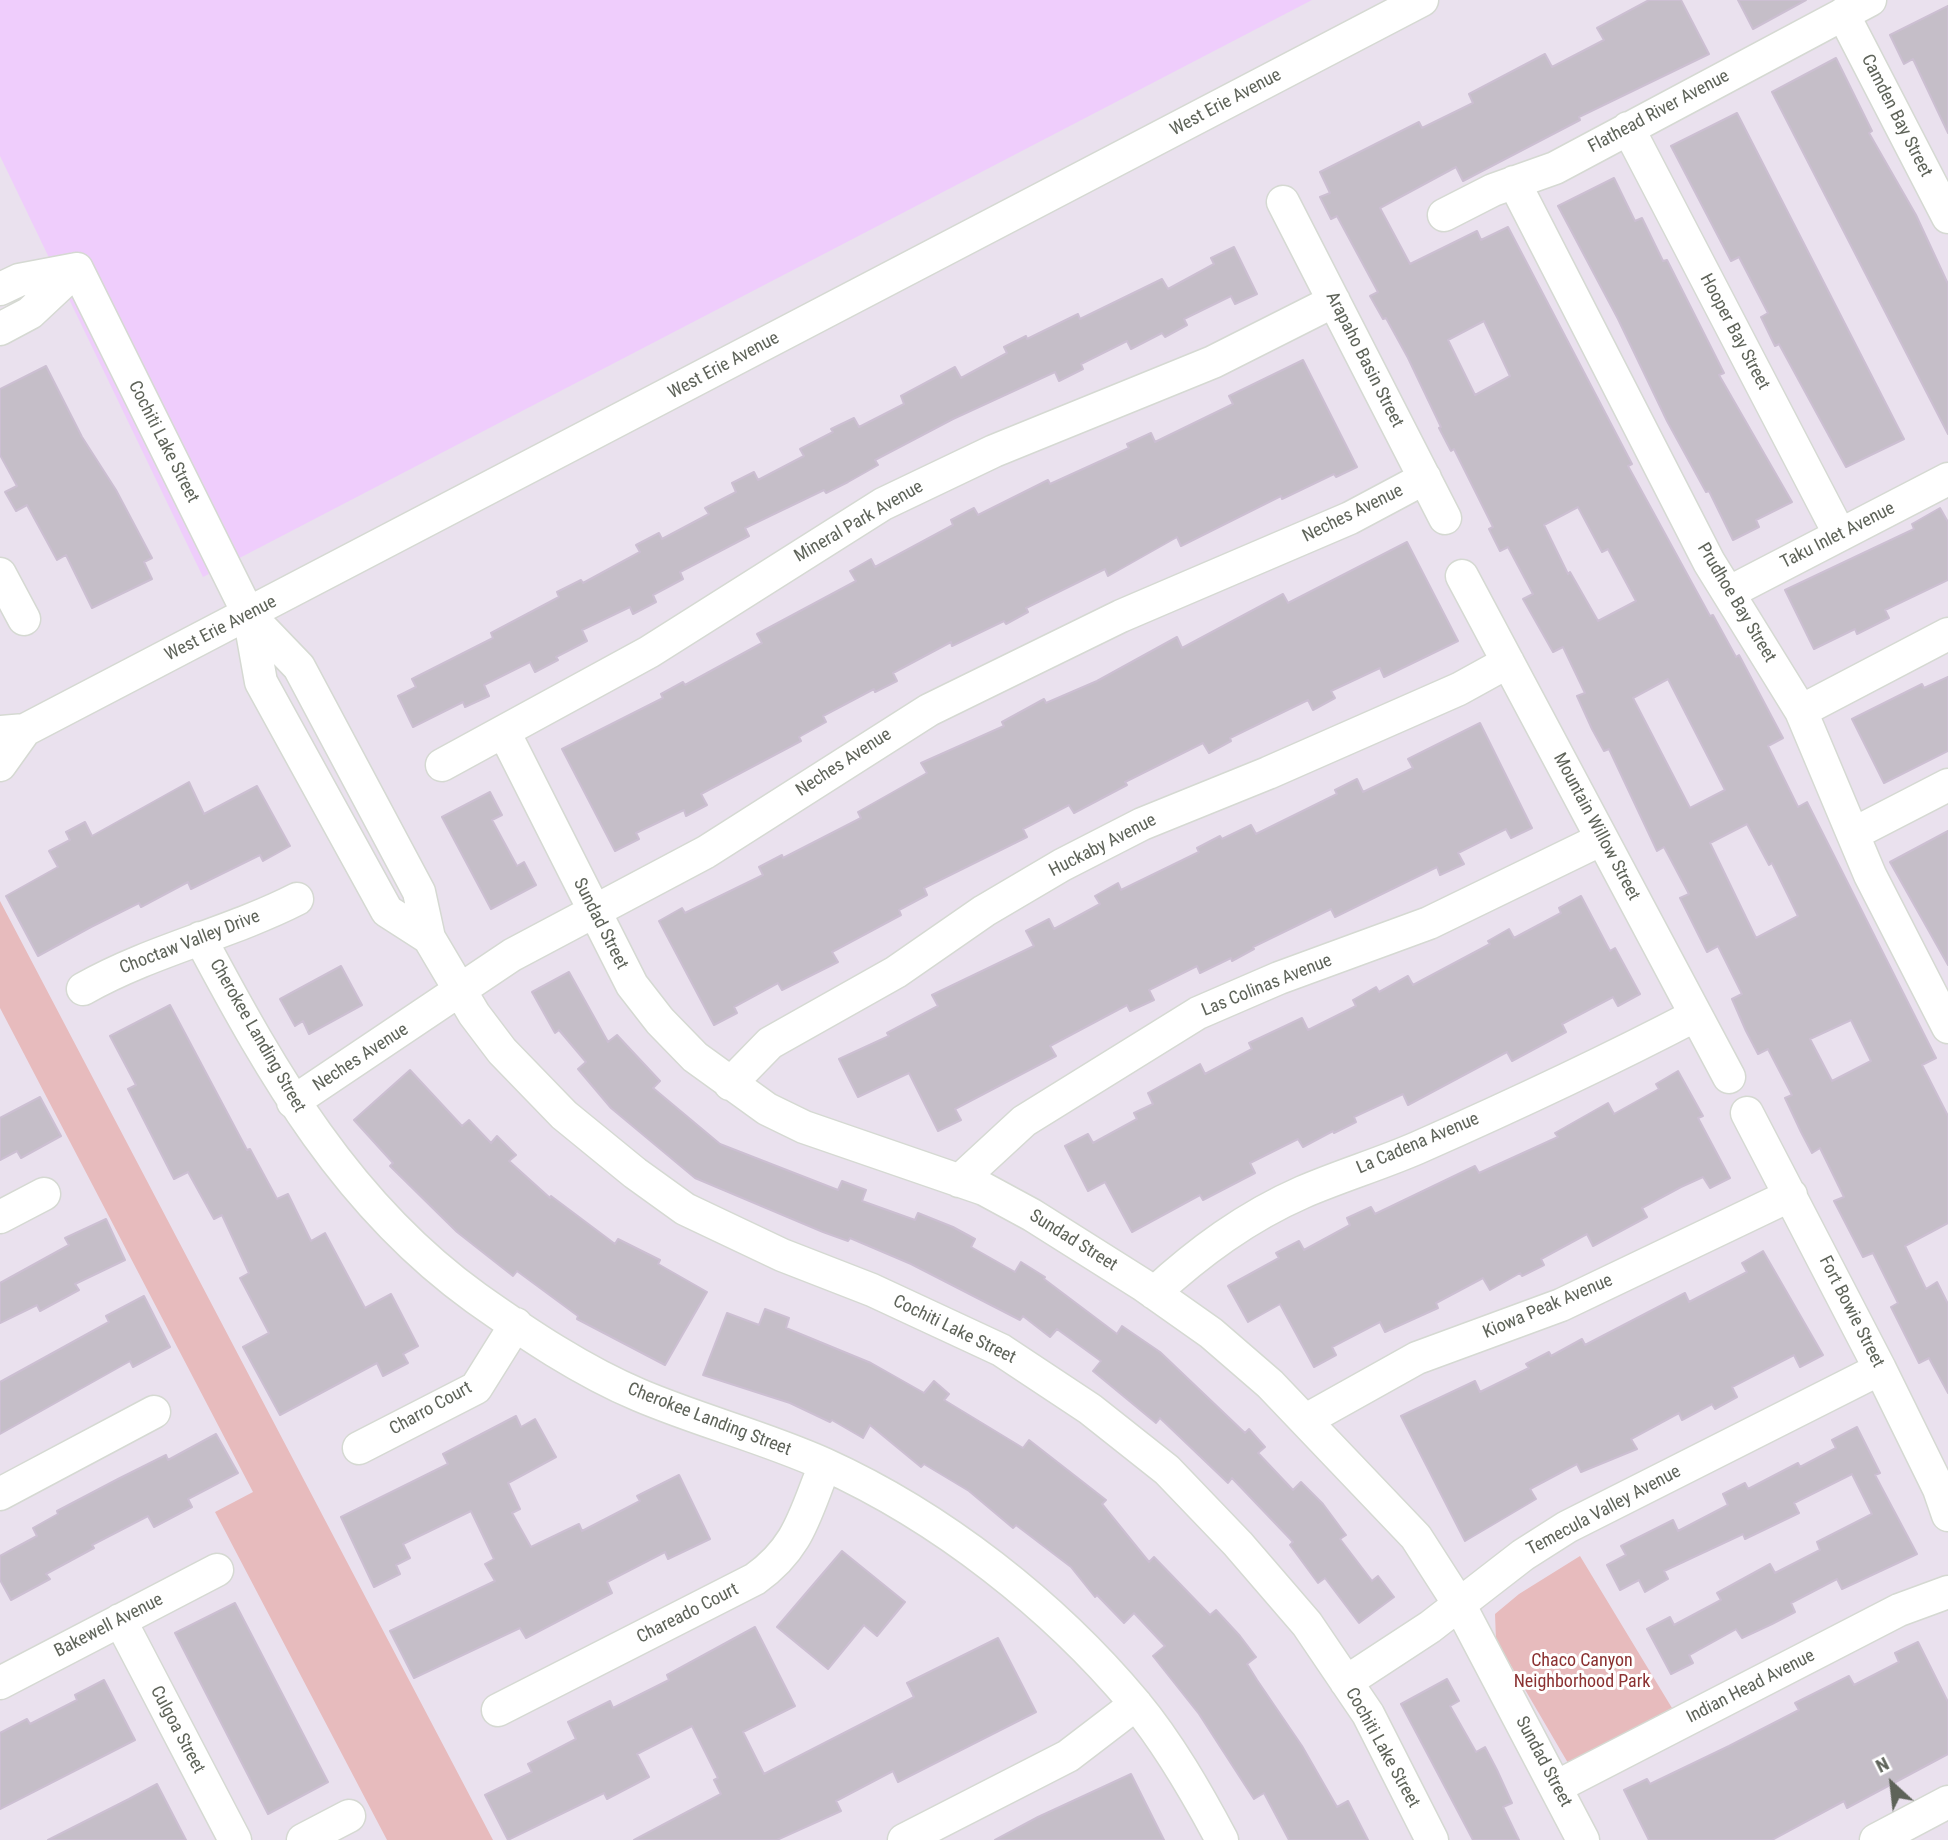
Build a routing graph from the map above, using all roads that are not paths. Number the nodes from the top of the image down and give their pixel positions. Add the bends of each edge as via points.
1 (1422, 0) edge
2 (1856, 7) edge
3 (1628, 128) junction
4 (1514, 182) junction
5 (1283, 202) dead end
6 (1444, 215) dead end
7 (1948, 217) edge
8 (76, 269) junction
9 (0, 289) edge
10 (1334, 301) junction
11 (0, 329) edge
12 (1425, 478) junction
13 (1948, 479) edge
14 (1445, 518) dead end
15 (1840, 535) junction
16 (0, 574) edge
17 (1462, 576) dead end
18 (1728, 593) junction
19 (249, 615) junction
20 (24, 619) dead end
21 (1948, 634) edge
22 (1508, 662) junction
23 (1801, 711) junction
24 (12, 731) edge
25 (504, 732) junction
26 (0, 765) edge
27 (442, 765) dead end
28 (1948, 785) edge
29 (1853, 834) junction
30 (1602, 839) junction
31 (297, 899) dead end
32 (593, 911) junction
33 (200, 938) junction
34 (83, 989) dead end
35 (461, 992) junction
36 (1696, 1015) junction
37 (1948, 1027) edge
38 (1729, 1077) dead end
39 (730, 1084) junction
40 (293, 1102) junction
41 (1748, 1112) dead end
42 (960, 1181) junction
43 (44, 1194) dead end
44 (1791, 1195) junction
45 (0, 1217) edge
46 (1154, 1293) junction
47 (516, 1324) junction
48 (1880, 1368) junction
49 (154, 1412) dead end
50 (1306, 1420) junction
51 (359, 1448) dead end
52 (825, 1465) junction
53 (0, 1494) edge
54 (1948, 1515) edge
55 (217, 1570) dead end
56 (1948, 1592) edge
57 (1459, 1604) junction
58 (120, 1620) junction
59 (1346, 1682) junction
60 (0, 1683) edge
61 (1136, 1704) junction
62 (498, 1710) dead end
63 (1556, 1787) junction
64 (1948, 1802) edge
65 (349, 1816) dead end
66 (234, 1840) edge
67 (303, 1840) edge
68 (904, 1840) edge
69 (1222, 1840) edge
70 (1432, 1840) edge
71 (1583, 1840) edge
72 (1876, 1840) edge

1 - 19 street, West Erie Avenue
2 - 3 street, Flathead River Avenue
2 - 7 street, Camden Bay Street
3 - 4 street, Flathead River Avenue via 1555,167
3 - 15 street, Hooper Bay Street
4 - 6 street, Flathead River Avenue
4 - 18 street, Prudhoe Bay Street
5 - 10 street, Arapaho Basin Street
8 - 9 street via 19,280
8 - 11 street via 30,313
8 - 19 street, Cochiti Lake Street
10 - 12 street, Arapaho Basin Street
10 - 25 street, Mineral Park Avenue via 1213,362 994,451 883,504 649,652
12 - 14 street, Arapaho Basin Street
12 - 32 street, Neches Avenue via 1350,518 983,681 868,746 706,852
13 - 15 street, Taku Inlet Avenue
15 - 18 street, Taku Inlet Avenue
16 - 20 street
17 - 22 street, Mountain Willow Street
18 - 23 street, Prudhoe Bay Street
19 - 24 street, West Erie Avenue
19 - 35 street, Cochiti Lake Street via 299,667 419,892 429,938
21 - 23 street
22 - 30 street, Mountain Willow Street
22 - 39 street, Huckaby Avenue via 1459,689 1142,824 1062,865 984,911 896,972 771,1044
23 - 29 street, Prudhoe Bay Street
24 - 26 street, West Erie Avenue
25 - 27 street, Mineral Park Avenue
25 - 32 street, Sundad Street
28 - 29 street
29 - 37 street, Prudhoe Bay Street
30 - 36 street, Mountain Willow Street
30 - 42 street, Las Colinas Avenue via 1429,923 1198,1013 1024,1121
31 - 33 street, Choctaw Valley Drive
32 - 35 street, Neches Avenue via 512,956
32 - 39 street, Sundad Street via 632,985 660,1021
33 - 34 street, Choctaw Valley Drive via 123,966
33 - 40 street, Cherokee Landing Street
35 - 40 street, Neches Avenue
35 - 59 street, Cochiti Lake Street via 502,1051 564,1115 685,1209 1001,1350 1090,1409 1167,1470 1238,1544 1307,1624
36 - 38 street, Mountain Willow Street
36 - 46 street, La Cadena Avenue via 1574,1079 1300,1194 1226,1234
39 - 42 street, Sundad Street via 804,1127
40 - 47 street, Cherokee Landing Street via 328,1151 400,1234 474,1296
41 - 44 street, Fort Bowie Street
42 - 46 street, Sundad Street via 1032,1215
43 - 45 street
44 - 48 street, Fort Bowie Street
44 - 50 street, Kiowa Peak Avenue via 1561,1305 1418,1358
46 - 50 street, Sundad Street via 1212,1333
47 - 51 street, Charro Court via 476,1388
47 - 52 street, Cherokee Landing Street via 636,1394
48 - 54 street, Fort Bowie Street
48 - 57 street, Temecula Valley Avenue via 1567,1527
49 - 53 street
50 - 57 street, Sundad Street via 1416,1537
52 - 61 street, Cherokee Landing Street via 971,1549 1075,1639
52 - 62 street, Chareado Court via 794,1542 779,1563
55 - 58 street, Bakewell Avenue
56 - 63 street, Indian Head Avenue via 1899,1610
57 - 59 street, Temecula Valley Avenue
57 - 63 street, Sundad Street
58 - 60 street, Bakewell Avenue
58 - 66 street, Culgoa Street
59 - 70 street, Cochiti Lake Street via 1368,1714
61 - 68 street via 1068,1756
61 - 69 street, Cherokee Landing Street
63 - 71 street, Sundad Street
64 - 72 street
65 - 67 street

